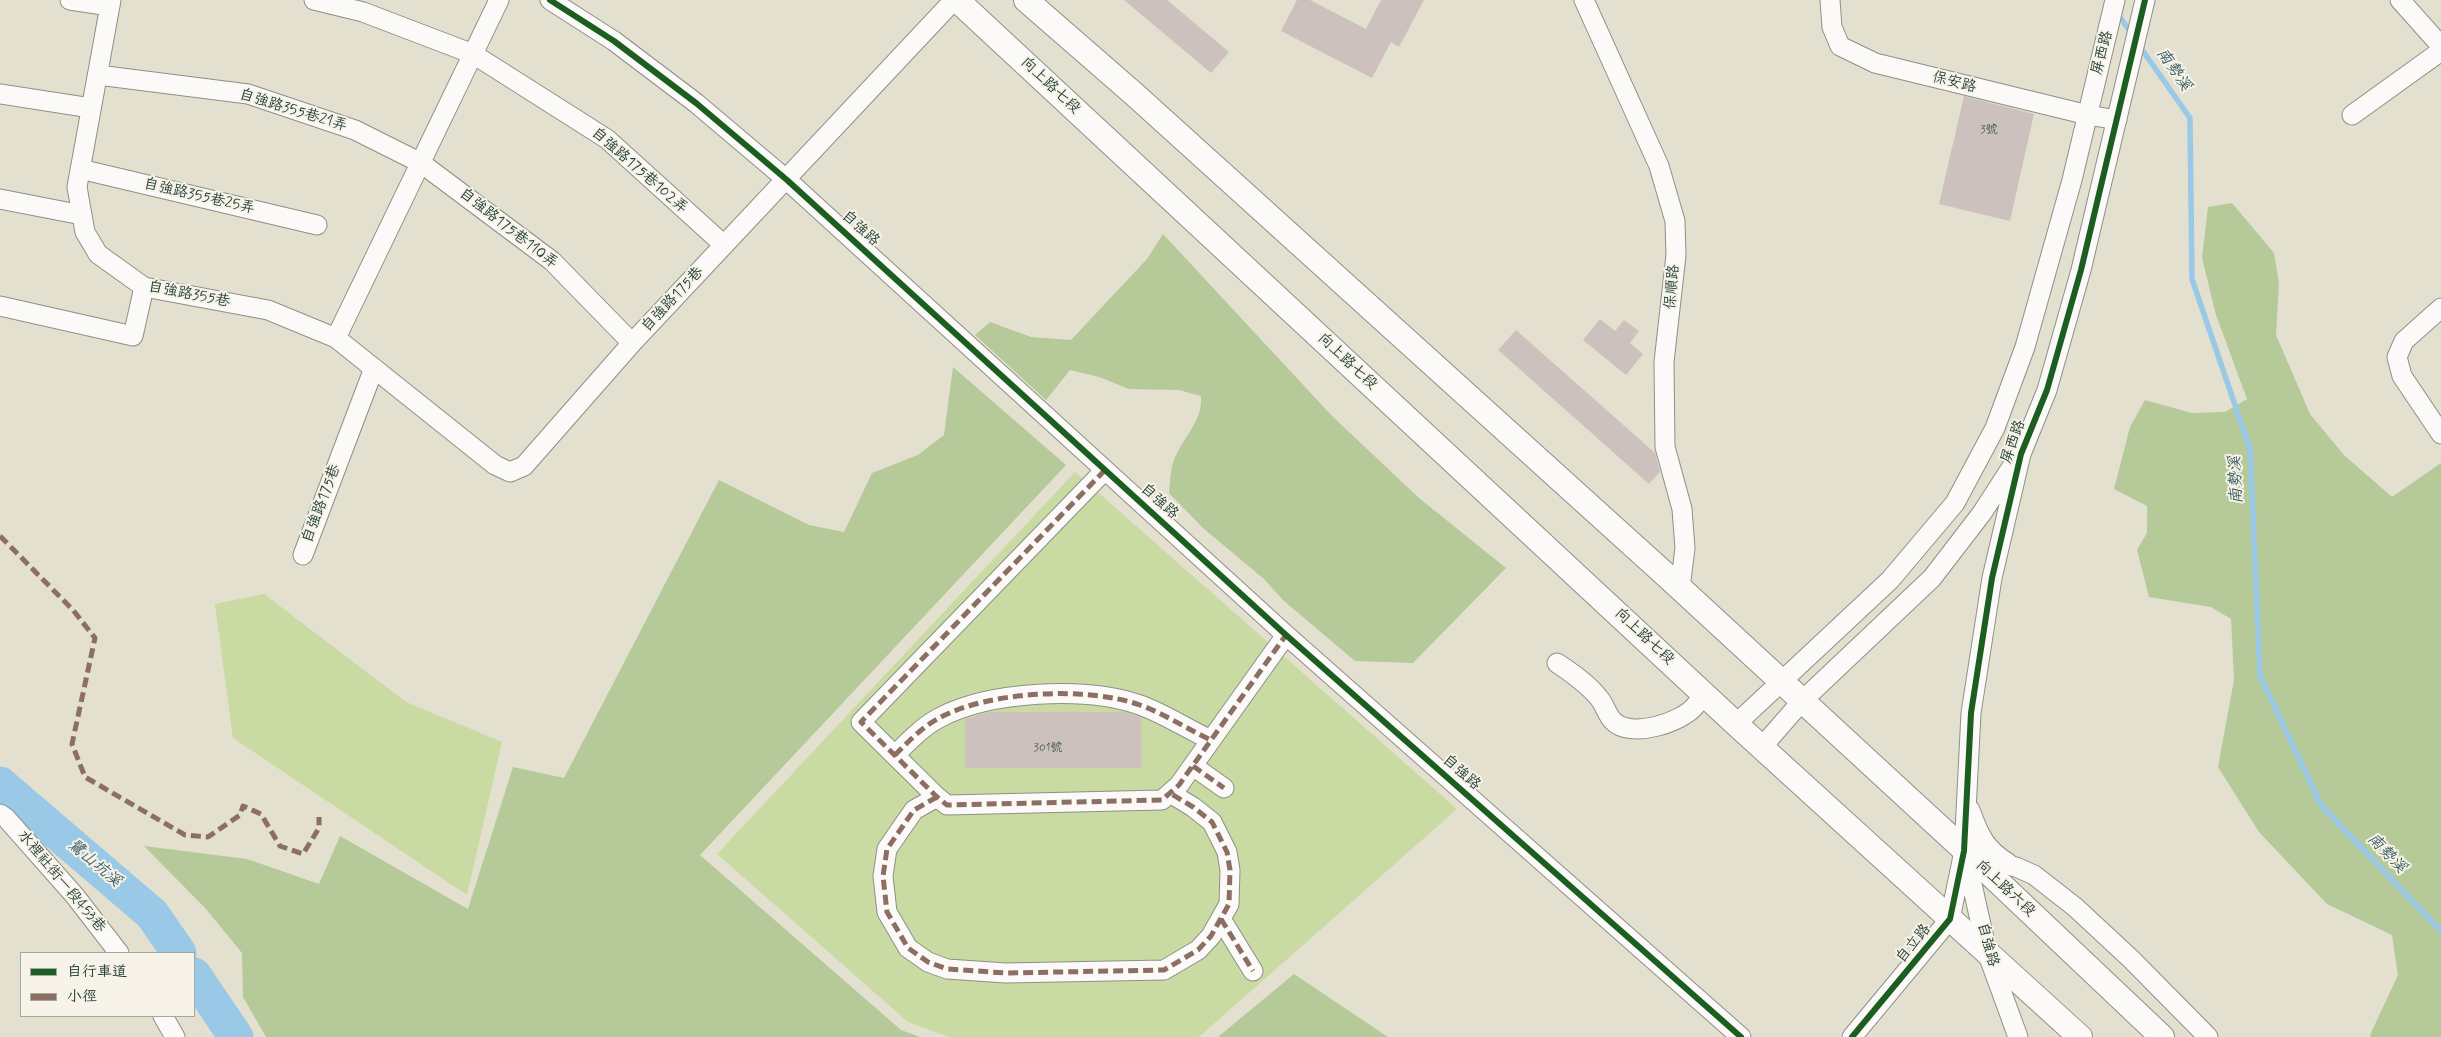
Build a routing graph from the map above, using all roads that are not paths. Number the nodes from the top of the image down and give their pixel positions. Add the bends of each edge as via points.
1 (70, 0) edge
2 (314, 0) edge
3 (499, 0) edge
4 (550, 0) edge
5 (956, 0) edge
6 (1026, 0) edge
7 (1584, 0) edge
8 (1830, 0) edge
9 (2400, 0) edge
10 (111, 3) edge
11 (2144, 4) edge
12 (2113, 9) edge
13 (2441, 46) edge
14 (2441, 51) edge
15 (473, 54) junction
16 (98, 75) junction
17 (0, 94) edge
18 (91, 108) junction
19 (2088, 115) junction
20 (2352, 115) dead end
21 (2117, 120) junction
22 (421, 163) junction
23 (80, 169) junction
24 (787, 180) junction
25 (0, 199) edge
26 (82, 215) junction
27 (317, 225) dead end
28 (724, 245) junction
29 (144, 287) junction
30 (0, 306) edge
31 (2441, 308) edge
32 (336, 338) junction
33 (632, 343) junction
34 (374, 368) junction
35 (2441, 434) edge
36 (2021, 454) junction
37 (1105, 470) junction
38 (303, 555) dead end
39 (1680, 588) junction
40 (1286, 635) junction
41 (1557, 663) dead end
42 (1780, 683) junction
43 (1703, 693) junction
44 (1802, 701) junction
45 (1736, 724) junction
46 (1211, 740) junction
47 (1762, 747) junction
48 (895, 755) junction
49 (1193, 766) junction
50 (1224, 788) dead end
51 (1170, 793) junction
52 (937, 797) junction
53 (1967, 801) junction
54 (0, 814) edge
55 (1969, 854) junction
56 (2016, 867) junction
57 (1950, 919) junction
58 (1220, 920) junction
59 (118, 952) edge
60 (1987, 952) junction
61 (1253, 971) dead end
62 (164, 1017) edge
63 (175, 1037) edge
64 (1741, 1037) edge
65 (1852, 1037) edge
66 (2018, 1037) edge
67 (2080, 1037) edge
68 (2162, 1037) edge
69 (2208, 1037) edge

1 - 10 street
2 - 15 street, 自強路175巷102弄 via 363,12
3 - 15 street
4 - 24 street, 自強路 via 614,41 689,97
5 - 24 street, 自強路175巷
5 - 43 main road, 向上路七段
6 - 39 main road
7 - 39 street, 保順路 via 1659,166 1675,222 1676,255 1664,362 1665,447 1682,509 1685,548
8 - 19 street, 保安路 via 1832,27 1840,46 1875,63
9 - 13 street
10 - 16 street, 自強路355巷
11 - 21 street, 屏西路
12 - 19 street, 屏西路
14 - 20 street
15 - 22 street
15 - 28 street, 自強路175巷102弄 via 607,139
16 - 18 street, 自強路355巷
16 - 22 street, 自強路355巷21弄 via 248,94 355,130
17 - 18 street
18 - 23 street, 自強路355巷
19 - 21 street, 保安路
19 - 42 street, 屏西路 via 2026,347 1995,428 1959,495 1890,580
21 - 36 street, 屏西路 via 2081,270 2047,390
22 - 32 street
22 - 33 street, 自強路175巷110弄 via 552,261
23 - 26 street, 自強路355巷 via 77,187
23 - 27 street, 自強路355巷25弄
24 - 28 street, 自強路175巷
24 - 37 street, 自強路
25 - 26 street
26 - 29 street, 自強路355巷 via 86,232 98,254
28 - 33 street, 自強路175巷
29 - 30 street via 133,336
29 - 32 street, 自強路355巷 via 268,310
31 - 35 street via 2404,341 2397,357 2402,376
32 - 34 street, 自強路175巷
33 - 34 street, 自強路175巷 via 524,466 510,472 495,464
34 - 38 street, 自強路175巷
36 - 44 street, 屏西路 via 1982,513 1932,578
36 - 53 street, 屏西路 via 1992,578 1970,713
37 - 40 street, 自強路
37 - 48 street via 862,722
39 - 42 main road
40 - 46 street
40 - 64 street, 自強路
41 - 43 street via 1599,698 1614,722 1636,731 1664,724 1684,714 1695,707
42 - 44 main road, 向上路六段
42 - 45 street, 屏西路
43 - 45 main road, 向上路七段
44 - 47 street, 屏西路
44 - 55 main road, 向上路六段
45 - 47 main road
46 - 48 street via 1166,715 1138,704 1105,698 1037,695 964,707 937,719
46 - 49 street
47 - 57 main road
48 - 52 street
49 - 50 street
49 - 51 street
51 - 52 street via 1162,800 947,806
51 - 58 street via 1212,822 1227,852 1230,870 1228,904
52 - 58 street via 914,810 887,849 883,876 887,912 908,948 928,962 947,969 972,972 1164,970 1198,950
53 - 55 street, 屏西路
53 - 56 street via 1979,835 1993,854
54 - 59 street, 水裡社街一段453巷 via 76,896
55 - 56 street
55 - 57 street, 自立路
55 - 60 street, 自強路
55 - 68 main road, 向上路六段
56 - 69 street via 2034,875 2075,907
57 - 60 main road
57 - 65 street, 自立路
58 - 61 street
60 - 66 street, 自強路
60 - 67 main road
62 - 63 street

